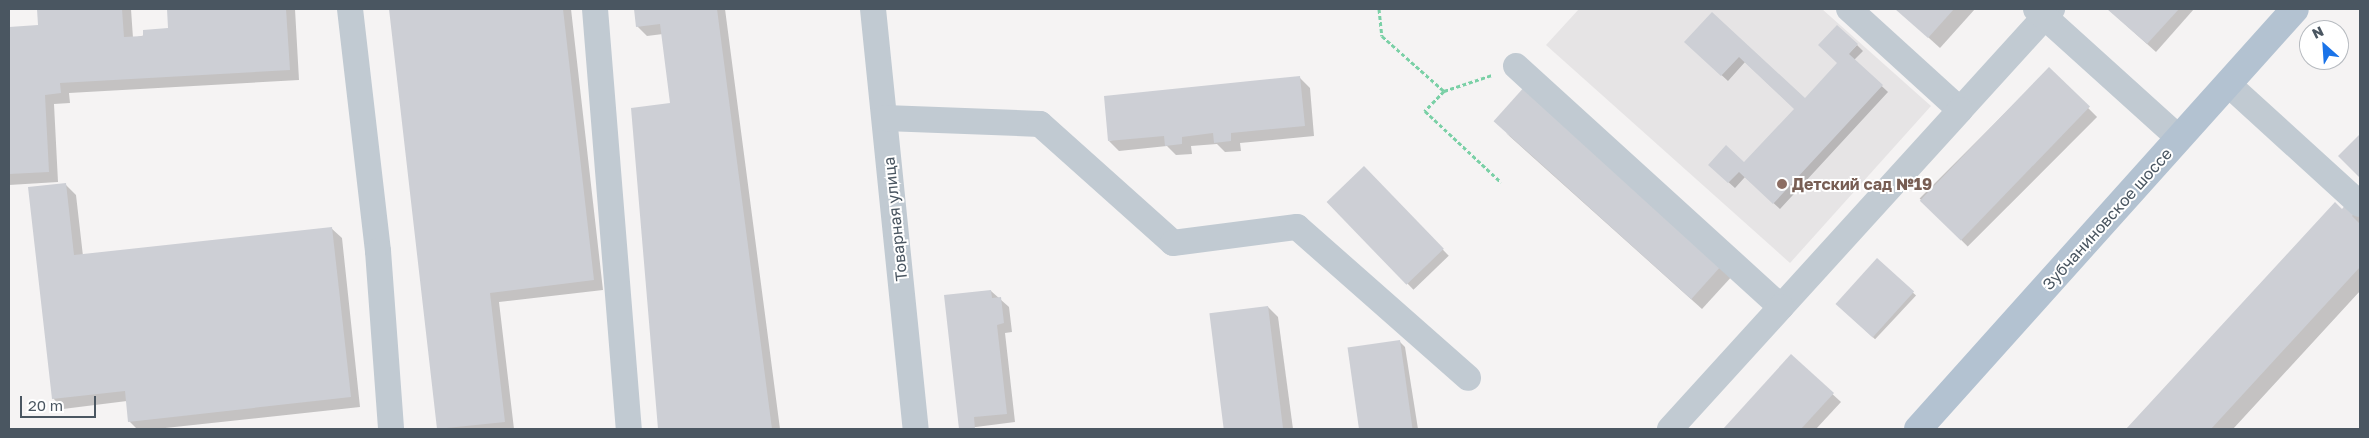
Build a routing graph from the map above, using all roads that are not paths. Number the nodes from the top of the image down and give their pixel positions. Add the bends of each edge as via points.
1 (350, 9) edge
2 (596, 9) edge
3 (872, 9) edge
4 (1849, 9) edge
5 (2295, 9) edge
6 (2044, 11) edge
7 (1516, 66) road end
8 (2228, 84) junction
9 (1960, 110) junction
10 (885, 118) junction
11 (2179, 138) junction
12 (2360, 204) edge
13 (1781, 306) junction
14 (1468, 378) dead end
15 (391, 429) edge
16 (630, 429) edge
17 (916, 429) edge
18 (1670, 429) edge
19 (1918, 429) edge

1 - 15 street via 378,251
2 - 16 street
3 - 10 street, Товарная улица
4 - 9 street
5 - 8 main road, Зубчаниновское шоссе
6 - 9 street
6 - 11 street
7 - 13 street
8 - 11 main road, Зубчаниновское шоссе
8 - 12 street
9 - 13 street
10 - 14 street via 1040,124 1173,243 1297,227
10 - 17 street, Товарная улица
11 - 19 main road, Зубчаниновское шоссе
13 - 18 street

